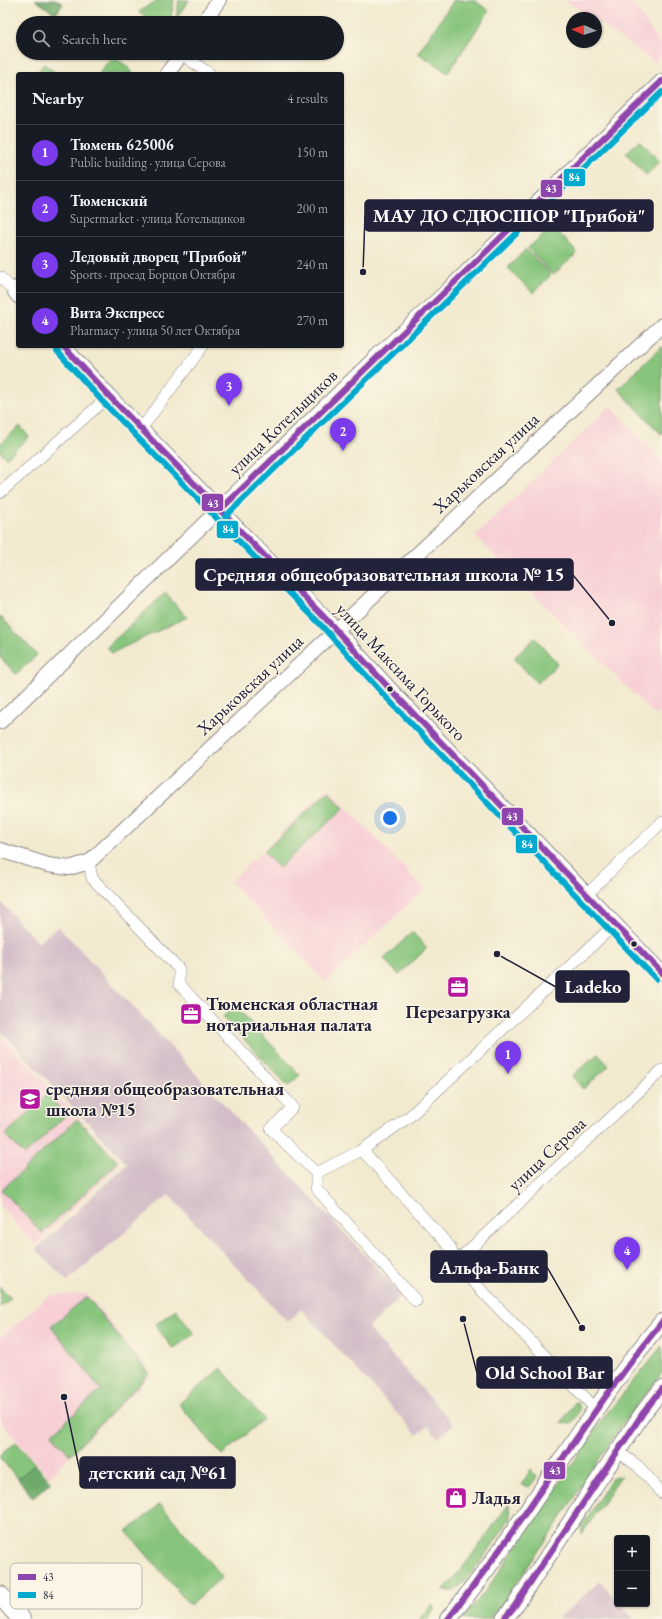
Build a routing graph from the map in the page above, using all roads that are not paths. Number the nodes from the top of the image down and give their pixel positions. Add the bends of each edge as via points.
1 (219, 0) edge
2 (208, 16) edge
3 (176, 60) edge
4 (191, 60) edge
5 (168, 72) edge
6 (207, 72) edge
7 (662, 81) edge
8 (0, 277) edge
9 (16, 291) edge
10 (662, 325) edge
11 (65, 348) edge
12 (202, 348) edge
13 (109, 396) junction
14 (141, 429) junction
15 (0, 494) edge
16 (219, 511) junction
17 (336, 630) junction
18 (0, 722) edge
19 (662, 822) edge
20 (0, 850) edge
21 (89, 862) junction
22 (587, 894) junction
23 (615, 924) junction
24 (662, 973) edge
25 (662, 1070) edge
26 (362, 1150) junction
27 (316, 1173) junction
28 (455, 1263) junction
29 (416, 1301) dead end
30 (662, 1322) edge
31 (662, 1389) edge
32 (596, 1409) junction
33 (617, 1451) junction
34 (662, 1493) edge
35 (0, 1595) edge
36 (10, 1607) edge
37 (12, 1609) edge
38 (20, 1619) edge
39 (448, 1619) edge
40 (504, 1619) edge

1 - 2 street
3 - 5 street
4 - 6 street
7 - 16 street, улица Котельщиков
8 - 9 street
10 - 17 street, Харьковская улица
11 - 13 street, улица Максима Горького
12 - 14 street
13 - 14 street, улица Максима Горького
13 - 15 street
14 - 16 street, улица Максима Горького
16 - 17 street, улица Максима Горького
16 - 18 street, улица Котельщиков
17 - 21 street, Харьковская улица
17 - 22 street, улица Максима Горького
19 - 22 street
20 - 21 street, Харьковская улица via 48,865 69,868
21 - 27 street via 92,878 179,969 179,984 293,1107 271,1129
22 - 23 street, улица Максима Горького
23 - 24 street, улица Максима Горького
23 - 26 street via 409,1117
25 - 28 street, улица Серова
26 - 27 street
26 - 28 street via 450,1247
27 - 29 street via 316,1188
28 - 32 street
30 - 32 main road via 623,1370
31 - 33 main road
32 - 39 main road via 480,1580
33 - 34 street via 638,1466
33 - 40 main road via 532,1581
35 - 36 main road
37 - 38 main road

